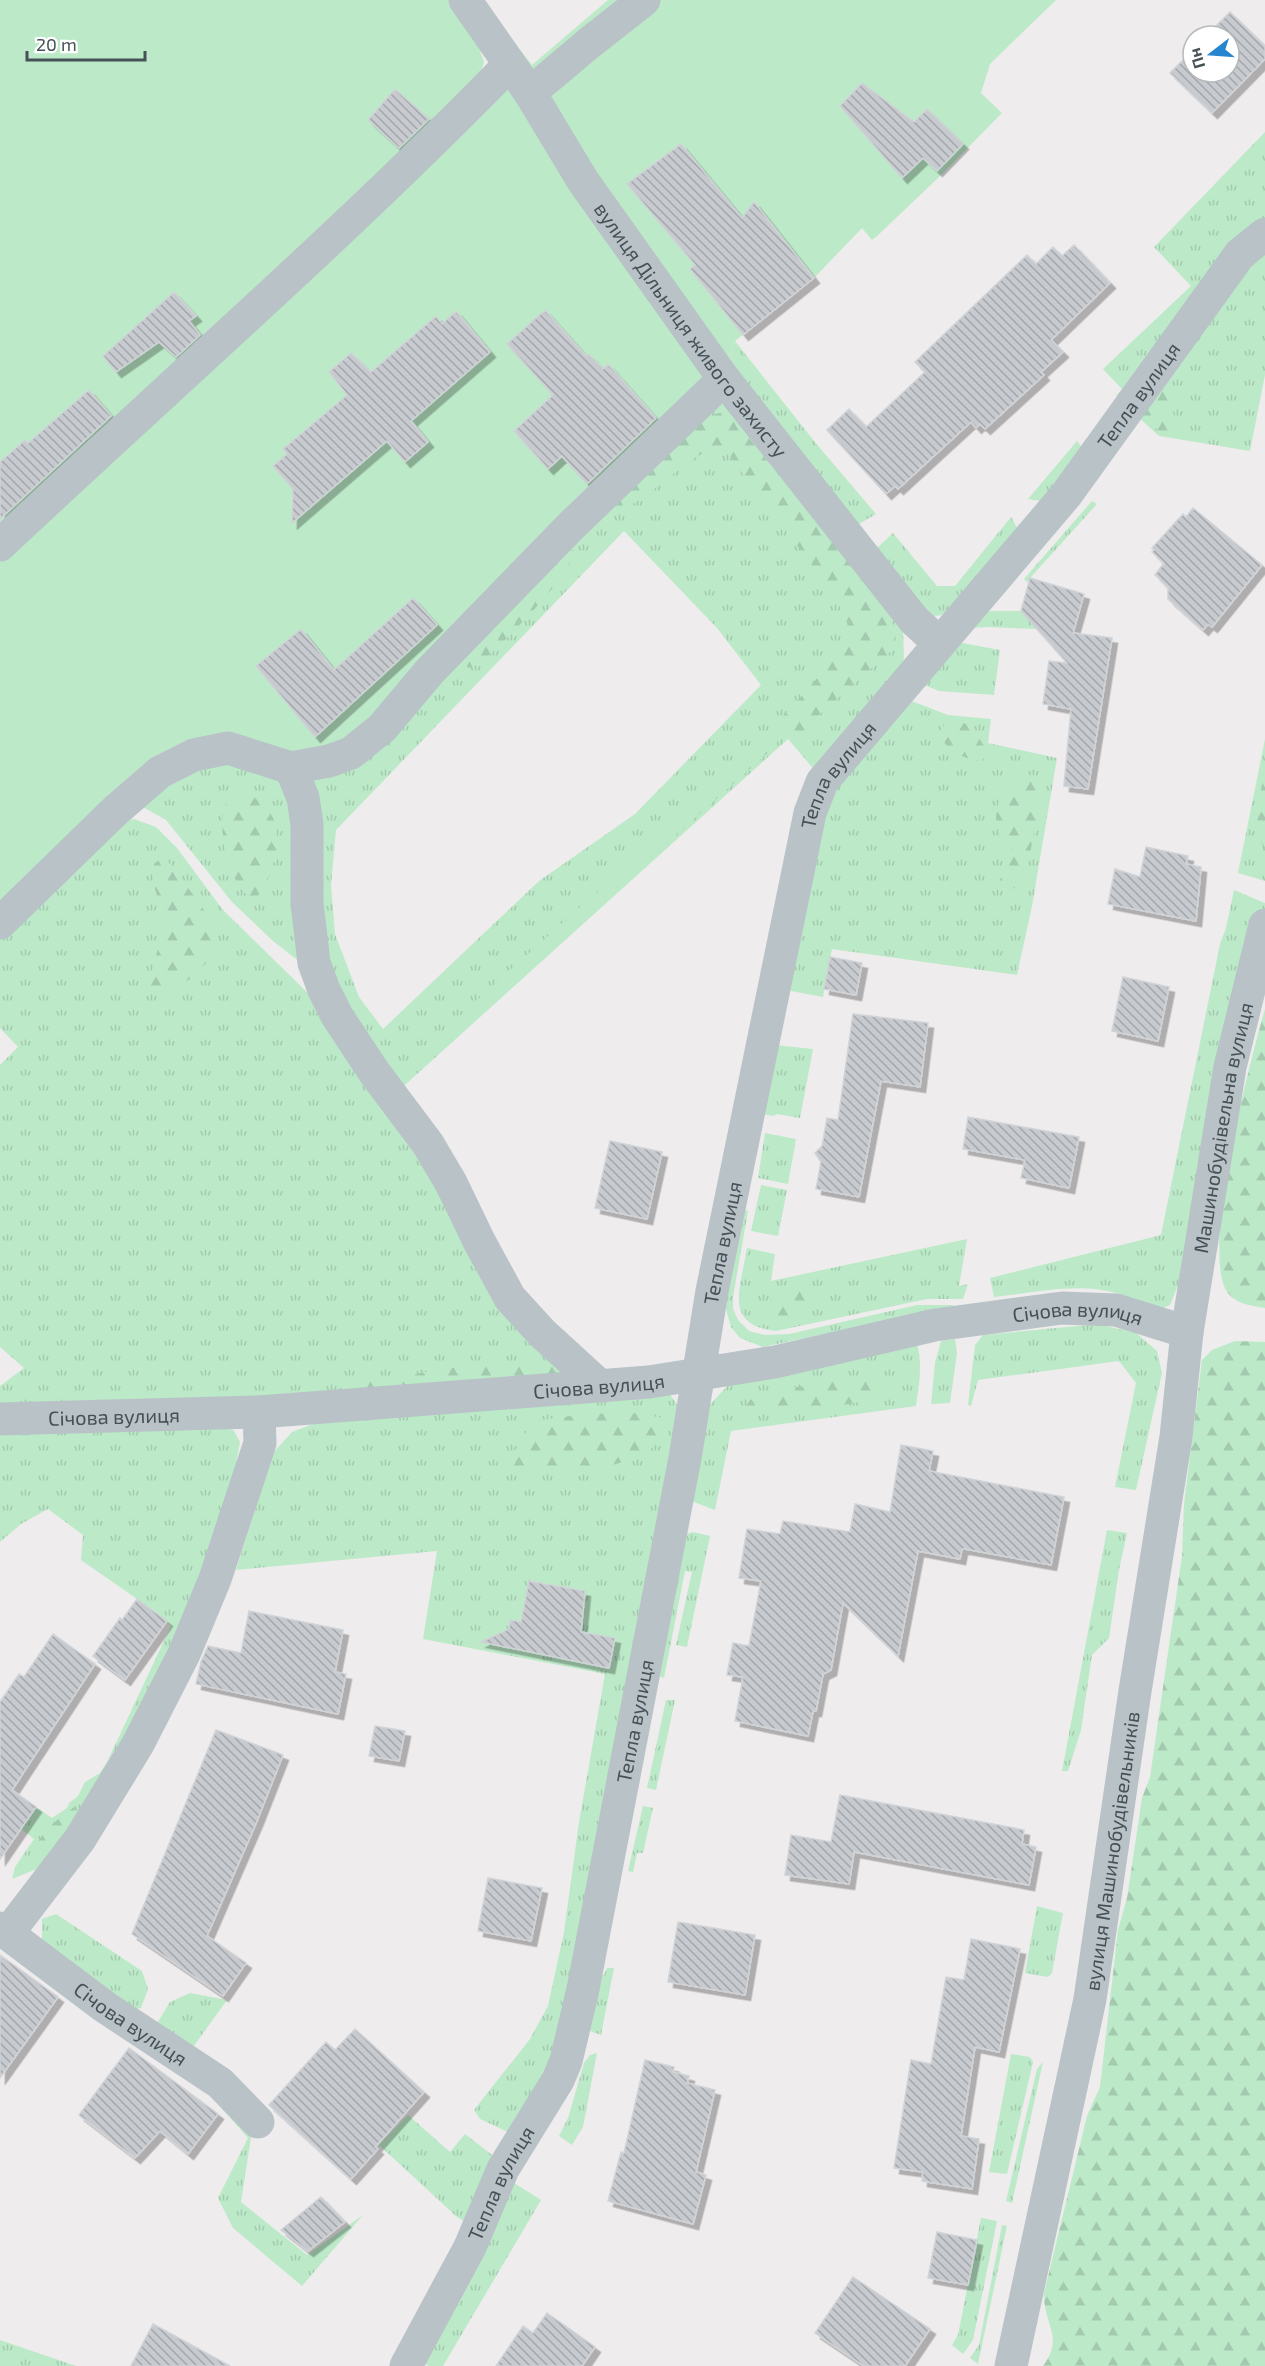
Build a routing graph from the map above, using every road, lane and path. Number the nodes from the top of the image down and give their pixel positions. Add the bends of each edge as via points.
1 (465, 0) edge
2 (644, 0) edge
3 (509, 65) junction
4 (530, 93) junction
5 (1265, 234) edge
6 (724, 379) junction
7 (0, 545) edge
8 (939, 643) junction
9 (291, 768) junction
10 (0, 923) edge
11 (1265, 925) edge
12 (1187, 1332) junction
13 (700, 1374) junction
14 (600, 1386) junction
15 (259, 1412) junction
16 (0, 1419) edge
17 (4, 1930) edge
18 (258, 2122) dead end
19 (406, 2366) edge
20 (1011, 2366) edge

1 - 3 street, вулиця Дільниця живого захисту
2 - 4 street
3 - 4 street, вулиця Дільниця живого захисту
3 - 7 street via 329,242
4 - 6 street, вулиця Дільниця живого захисту via 584,181
5 - 8 street, Тепла вулиця via 1240,254 1066,495
6 - 8 street, вулиця Дільниця живого захисту via 914,620
6 - 9 street via 571,526 430,671 382,728 351,753
8 - 13 street, Тепла вулиця via 822,782 810,813 712,1291
9 - 10 street via 228,748 194,754 160,771
9 - 14 street via 303,798 307,824 307,903 314,963 337,1016 428,1144 510,1298
11 - 12 street, Машинобудівельна вулиця via 1230,1066
12 - 13 street, Січова вулиця via 1116,1310 1062,1308 935,1325 775,1362
12 - 20 street, вулиця Машинобудівельників via 1176,1437 1090,1999
13 - 14 street, Січова вулиця
13 - 19 street, Тепла вулиця via 620,1802 566,2061 502,2169 470,2247
14 - 15 street, Січова вулиця
15 - 16 street, Січова вулиця
15 - 17 street via 260,1443 215,1579 184,1654 138,1744 80,1839
17 - 18 street, Січова вулиця via 105,2007 220,2084

